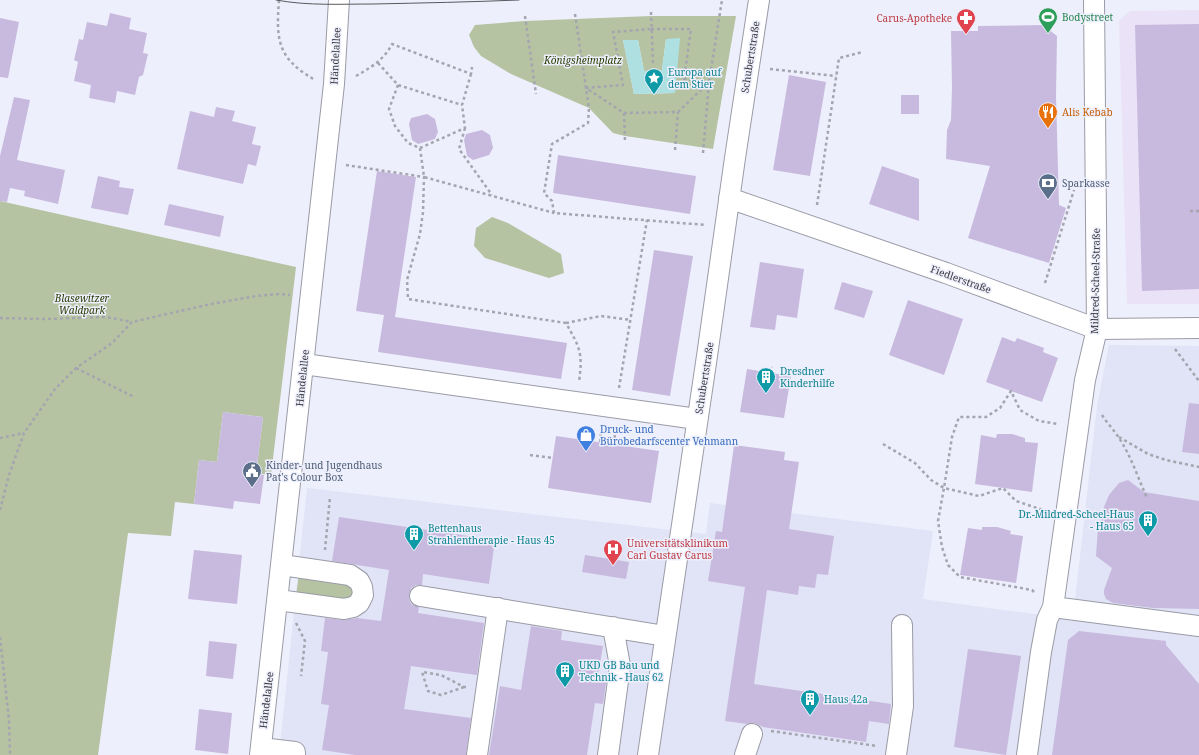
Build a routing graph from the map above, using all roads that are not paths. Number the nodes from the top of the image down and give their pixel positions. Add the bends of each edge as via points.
1 (338, 0) edge
2 (759, 0) edge
3 (1094, 0) edge
4 (729, 198) junction
5 (1199, 328) edge
6 (1097, 329) junction
7 (304, 364) junction
8 (697, 419) junction
9 (282, 565) junction
10 (420, 596) dead end
11 (281, 600) junction
12 (1053, 607) junction
13 (498, 608) junction
14 (902, 625) dead end
15 (1199, 626) edge
16 (613, 627) junction
17 (665, 636) junction
18 (760, 732) road end
19 (260, 751) edge
20 (295, 755) edge
21 (477, 755) edge
22 (608, 755) edge
23 (650, 755) edge
24 (745, 755) edge
25 (896, 755) edge
26 (1026, 755) edge

1 - 7 street, Händelallee via 334,84
2 - 4 street, Schubertstraße
3 - 6 street, Mildred-Scheel-Straße
4 - 6 street, Fiedlerstraße
4 - 8 street, Schubertstraße
5 - 6 street, Fiedlerstraße
6 - 12 street, Mildred-Scheel-Straße via 1085,380
7 - 8 street
7 - 9 street, Händelallee
8 - 17 street, Schubertstraße
9 - 11 street, Händelallee
9 - 11 street via 350,575 359,582 363,595 359,603 344,609
10 - 13 street
11 - 19 street, Händelallee
12 - 15 street
12 - 26 street, Mildred-Scheel-Straße via 1041,652
13 - 16 street
13 - 21 street
14 - 25 street via 902,706
16 - 17 street
16 - 22 street via 620,666
17 - 23 street, Schubertstraße
18 - 24 street
19 - 20 street via 295,752

